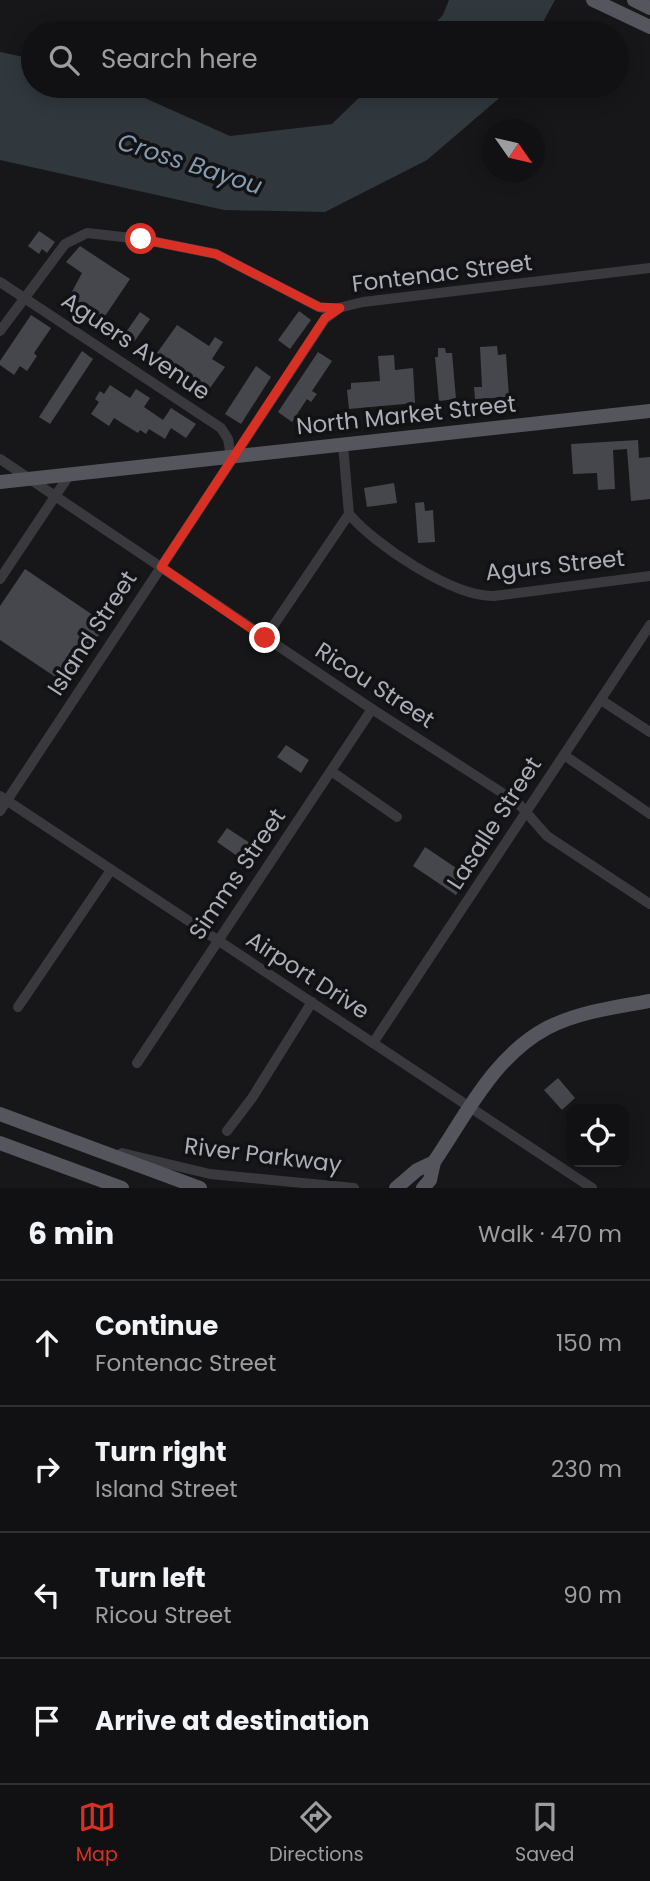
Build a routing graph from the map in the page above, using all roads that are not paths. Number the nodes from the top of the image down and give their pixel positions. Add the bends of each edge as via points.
1 (593, 0) edge
2 (634, 0) edge
3 (650, 8) edge
4 (650, 27) edge
5 (650, 268) edge
6 (0, 282) edge
7 (24, 298) junction
8 (340, 308) junction
9 (0, 331) edge
10 (650, 411) edge
11 (343, 445) junction
12 (231, 457) junction
13 (0, 459) edge
14 (70, 474) junction
15 (29, 479) junction
16 (0, 482) edge
17 (55, 496) junction
18 (349, 514) junction
19 (161, 567) junction
20 (650, 576) edge
21 (0, 579) edge
22 (650, 625) edge
23 (265, 638) junction
24 (601, 700) junction
25 (372, 709) junction
26 (650, 732) edge
27 (564, 755) junction
28 (331, 771) junction
29 (3, 799) edge
30 (0, 811) edge
31 (527, 811) junction
32 (650, 814) edge
33 (397, 817) dead end
34 (111, 870) junction
35 (650, 904) edge
36 (218, 941) junction
37 (650, 1001) edge
38 (312, 1002) junction
39 (18, 1007) dead end
40 (373, 1043) junction
41 (137, 1063) dead end
42 (470, 1108) junction
43 (0, 1114) edge
44 (227, 1130) dead end
45 (0, 1143) edge
46 (85, 1143) junction
47 (434, 1162) junction
48 (122, 1188) edge
49 (200, 1188) edge
50 (354, 1188) edge
51 (396, 1188) edge
52 (423, 1188) edge
53 (592, 1188) edge

1 - 4 main road
2 - 3 main road
5 - 8 street, Fontenac Street
6 - 7 street, Aguers Avenue
7 - 8 street, Fontenac Street via 65,244 87,233 216,254 319,307
7 - 9 street
7 - 12 street, Aguers Avenue via 221,428
8 - 12 street, Island Street via 325,318
10 - 11 main road, North Market Street
11 - 12 main road, North Market Street
11 - 18 street
12 - 14 main road, North Market Street
12 - 19 street, Island Street
13 - 15 street, Ricou Street
14 - 15 main road, North Market Street
14 - 17 street
15 - 16 main road, North Market Street
15 - 17 street, Ricou Street
17 - 19 street, Ricou Street
17 - 21 street
18 - 20 street, Agurs Street via 383,544 444,583 474,595
18 - 23 street
19 - 23 street, Ricou Street
19 - 29 street, Island Street
22 - 24 street, Lasalle Street
23 - 25 street, Ricou Street
24 - 26 street
24 - 27 street, Lasalle Street
25 - 28 street, Simms Street
25 - 31 street, Ricou Street
27 - 31 street, Lasalle Street
27 - 32 street
28 - 33 street
28 - 36 street, Simms Street
29 - 30 street, Island Street
29 - 34 street, Airport Drive
31 - 35 street, Ricou Street via 547,836
31 - 40 street, Lasalle Street
34 - 36 street, Airport Drive
34 - 39 street
36 - 38 street, Airport Drive
36 - 41 street, Simms Street
37 - 42 main road via 547,1028 506,1059
38 - 40 street, Airport Drive
38 - 44 street
40 - 42 street, Airport Drive
42 - 47 main road
42 - 53 street, Airport Drive
43 - 46 main road
45 - 48 main road
46 - 49 main road
46 - 50 street, River Parkway via 210,1174
47 - 51 main road
47 - 52 main road

